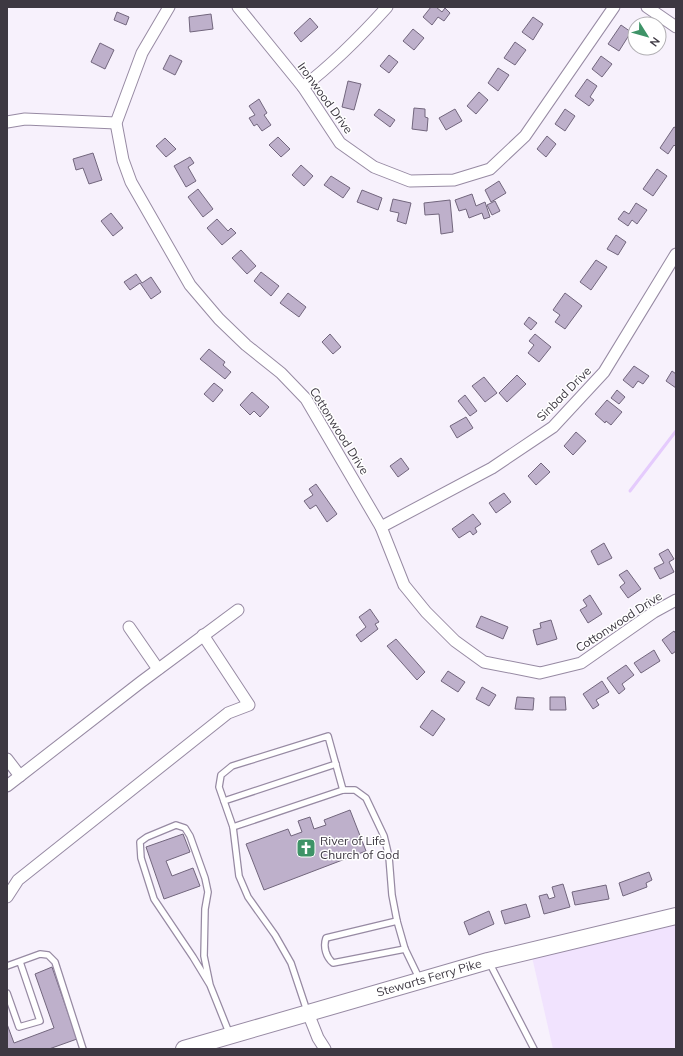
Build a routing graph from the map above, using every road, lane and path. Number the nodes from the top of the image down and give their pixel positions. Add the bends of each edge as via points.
1 (169, 7) edge
2 (238, 7) edge
3 (386, 7) edge
4 (614, 7) edge
5 (647, 7) edge
6 (676, 27) edge
7 (303, 87) junction
8 (7, 122) edge
9 (116, 123) junction
10 (676, 254) edge
11 (381, 527) junction
12 (676, 600) edge
13 (238, 610) dead end
14 (129, 627) dead end
15 (203, 635) junction
16 (158, 669) junction
17 (7, 759) edge
18 (336, 764) junction
19 (20, 776) junction
20 (7, 786) edge
21 (343, 790) junction
22 (224, 801) junction
23 (233, 827) junction
24 (7, 897) edge
25 (676, 916) edge
26 (397, 921) junction
27 (405, 949) junction
28 (488, 961) junction
29 (20, 962) junction
30 (7, 966) edge
31 (421, 981) junction
32 (210, 985) junction
33 (7, 993) edge
34 (308, 1013) junction
35 (230, 1035) junction
36 (83, 1049) edge
37 (184, 1049) edge
38 (325, 1049) edge
39 (534, 1049) edge

1 - 9 street via 142,53
2 - 7 street, Ironwood Drive
3 - 7 street via 356,41
4 - 7 street, Ironwood Drive via 525,136 490,169 454,180 410,181 374,167 340,142
5 - 6 street
8 - 9 street via 25,120
9 - 11 street, Cottonwood Drive via 123,160 131,182 190,285 219,319 281,373 306,399
10 - 11 street, Sinbad Drive via 604,372 553,426 492,468
11 - 12 street, Cottonwood Drive via 404,585 455,641 484,662 540,673 581,663 654,612
13 - 15 street
14 - 16 street
15 - 16 street
15 - 24 street via 249,705 228,713 148,776 18,880
16 - 19 street
17 - 19 street
18 - 21 lane
18 - 22 lane
18 - 22 lane via 328,736 232,766 221,775 219,787
19 - 20 street
21 - 23 lane
21 - 26 lane via 355,790 366,798 374,811 389,857
22 - 23 lane
23 - 34 lane via 239,876 248,897 291,962
25 - 28 main road, Stewarts Ferry Pike
26 - 27 lane
26 - 27 lane via 326,938 324,944 328,959 333,963
27 - 31 lane
28 - 31 main road, Stewarts Ferry Pike
28 - 39 lane
29 - 30 lane
29 - 33 lane via 40,1021 19,1027
29 - 36 lane via 40,954 48,955 55,962
31 - 34 main road, Stewarts Ferry Pike
32 - 32 lane via 204,956 208,892 190,836 185,828 176,825 140,842 141,858 154,899
32 - 35 lane
34 - 35 main road, Stewarts Ferry Pike
34 - 38 street
35 - 37 main road, Stewarts Ferry Pike

